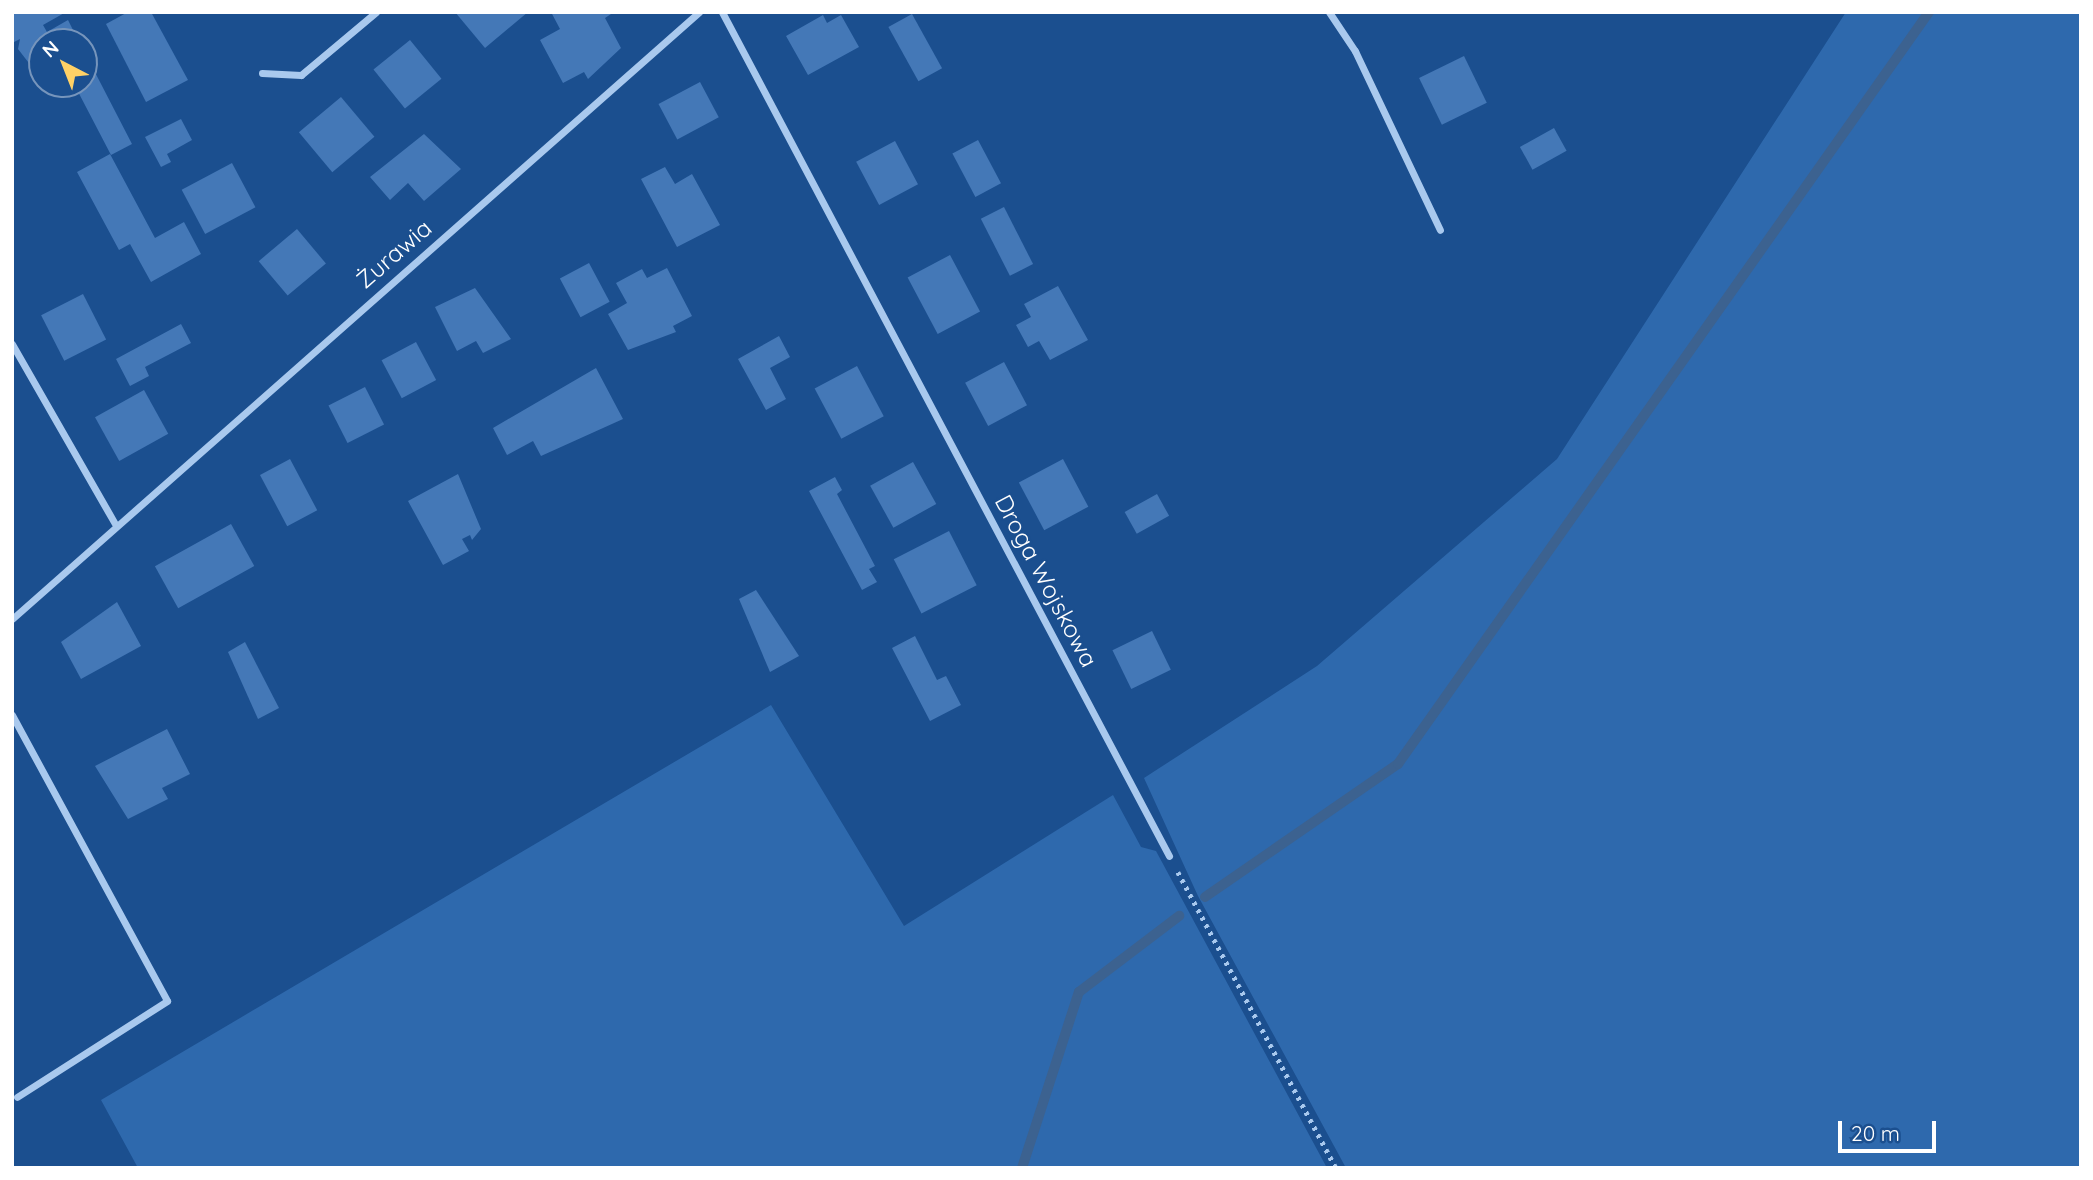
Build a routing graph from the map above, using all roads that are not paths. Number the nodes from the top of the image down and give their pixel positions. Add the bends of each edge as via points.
1 (376, 12) edge
2 (699, 12) edge
3 (722, 12) edge
4 (1329, 12) edge
5 (262, 73) dead end
6 (1440, 230) dead end
7 (12, 344) edge
8 (115, 524) junction
9 (12, 619) edge
10 (12, 715) edge
11 (1169, 856) road end
12 (17, 1097) dead end

1 - 5 street via 301,75
2 - 8 street, Żurawia
3 - 11 street, Droga Wojskowa
4 - 6 street via 1355,51
7 - 8 street
8 - 9 street, Żurawia via 68,575
10 - 12 street via 167,1001

